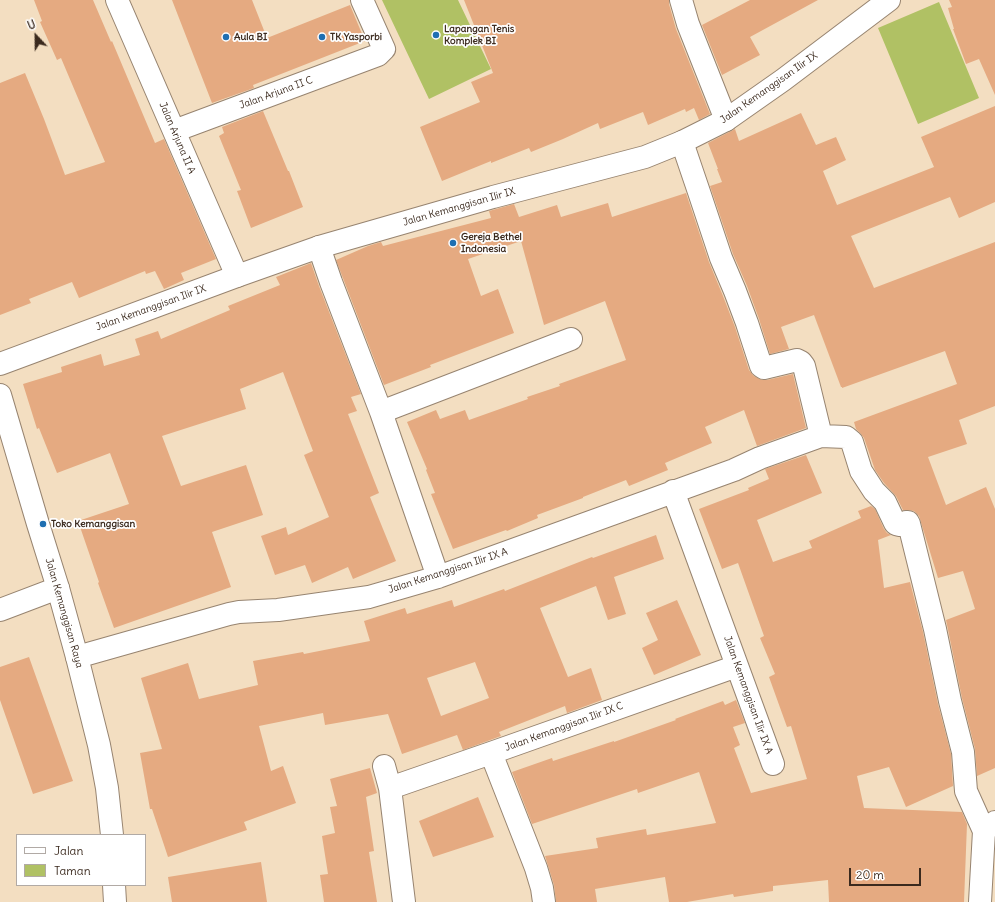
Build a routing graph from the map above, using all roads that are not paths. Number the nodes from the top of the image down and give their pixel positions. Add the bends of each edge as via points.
1 (117, 0) edge
2 (362, 0) edge
3 (681, 0) edge
4 (889, 0) edge
5 (726, 120) junction
6 (174, 131) junction
7 (682, 142) junction
8 (319, 247) junction
9 (237, 276) junction
10 (571, 339) dead end
11 (0, 364) edge
12 (0, 395) edge
13 (381, 412) junction
14 (821, 436) junction
15 (673, 492) junction
16 (438, 577) junction
17 (58, 588) junction
18 (0, 610) edge
19 (77, 657) junction
20 (737, 666) junction
21 (492, 753) junction
22 (773, 764) dead end
23 (384, 766) dead end
24 (390, 788) junction
25 (990, 827) edge
26 (112, 834) edge
27 (114, 886) edge
28 (115, 902) edge
29 (404, 902) edge
30 (544, 902) edge
31 (980, 902) edge

1 - 6 street, Jalan Arjuna II A
2 - 6 street, Jalan Arjuna II C via 384,50 378,55
3 - 5 street
4 - 5 street, Jalan Kemanggisan Ilir IX
5 - 7 street, Jalan Kemanggisan Ilir IX
6 - 9 street, Jalan Arjuna II A
7 - 8 street, Jalan Kemanggisan Ilir IX via 645,157
7 - 14 street via 761,366 764,368 797,360 801,362
8 - 9 street, Jalan Kemanggisan Ilir IX
8 - 13 street
9 - 11 street, Jalan Kemanggisan Ilir IX
10 - 13 street
12 - 17 street, Jalan Kemanggisan Raya
13 - 16 street
14 - 15 street, Jalan Kemanggisan Ilir IX A
14 - 25 street via 846,437 852,442 861,471 885,502 895,523 909,524 936,629 963,752 966,792
15 - 16 street, Jalan Kemanggisan Ilir IX A
15 - 20 street, Jalan Kemanggisan Ilir IX A
16 - 19 street, Jalan Kemanggisan Ilir IX A via 369,597 229,614
17 - 18 street
17 - 19 street, Jalan Kemanggisan Raya
19 - 26 street, Jalan Kemanggisan Raya via 99,745
20 - 21 street, Jalan Kemanggisan Ilir IX C
20 - 22 street, Jalan Kemanggisan Ilir IX A
21 - 24 street, Jalan Kemanggisan Ilir IX C
21 - 30 street via 536,868
23 - 24 street
24 - 29 street
25 - 31 street
27 - 28 street

